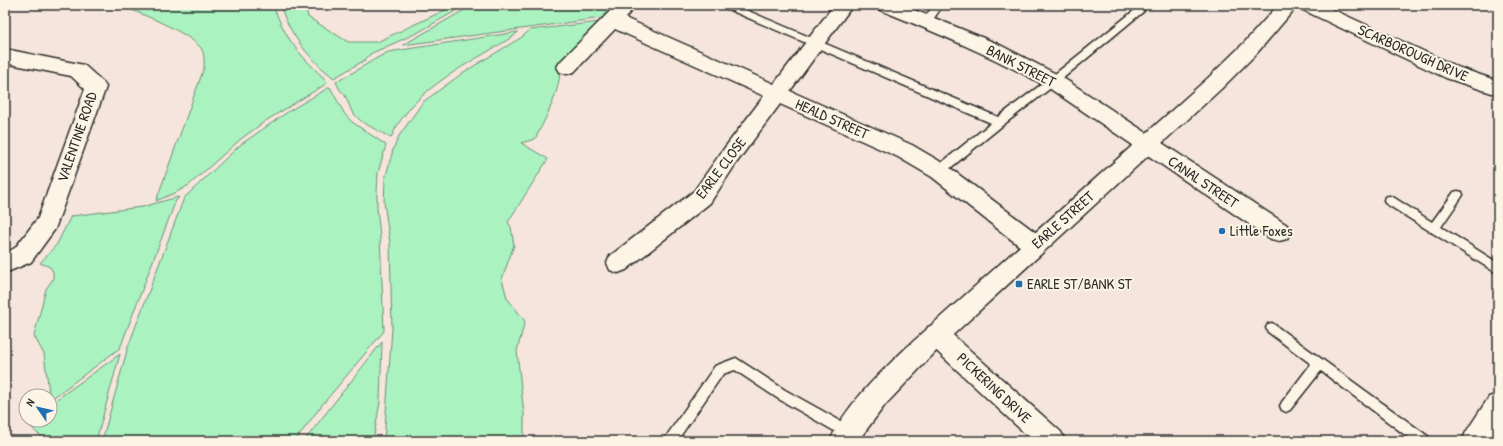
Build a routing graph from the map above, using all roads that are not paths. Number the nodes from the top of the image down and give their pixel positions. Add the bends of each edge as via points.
1 (627, 5) edge
2 (726, 5) edge
3 (844, 5) edge
4 (884, 5) edge
5 (938, 5) edge
6 (1289, 5) edge
7 (1307, 5) edge
8 (1139, 11) dead end
9 (612, 20) junction
10 (928, 22) junction
11 (815, 43) junction
12 (5, 56) edge
13 (567, 67) dead end
14 (1053, 81) junction
15 (1498, 88) edge
16 (778, 94) junction
17 (999, 122) junction
18 (1148, 144) junction
19 (939, 171) junction
20 (1458, 195) dead end
21 (1389, 200) dead end
22 (1434, 228) junction
23 (1279, 232) dead end
24 (1035, 244) junction
25 (5, 263) edge
26 (618, 263) dead end
27 (1498, 269) edge
28 (1272, 328) dead end
29 (936, 335) junction
30 (1319, 364) junction
31 (1286, 406) dead end
32 (1498, 406) edge
33 (846, 437) edge
34 (669, 441) edge
35 (1052, 441) edge
36 (1424, 441) edge
37 (1475, 441) edge

1 - 9 street
2 - 11 lane
3 - 11 street, EARLE CLOSE
4 - 10 street, BANK STREET
5 - 10 lane
6 - 18 street, EARLE STREET via 1246,53
7 - 15 street, SCARBOROUGH DRIVE via 1453,73
8 - 14 lane
9 - 13 street
9 - 16 street, HEALD STREET
10 - 14 street, BANK STREET via 1022,64
11 - 16 street, EARLE CLOSE
11 - 17 lane
12 - 25 street, VALENTINE ROAD via 77,70 96,87 47,222 23,255
14 - 17 lane
14 - 18 street, BANK STREET
16 - 19 street, HEALD STREET via 905,151
16 - 26 street, EARLE CLOSE via 702,197
17 - 19 lane
18 - 23 street, CANAL STREET
18 - 24 street, EARLE STREET
19 - 24 street, HEALD STREET
20 - 22 lane
21 - 22 lane
22 - 27 lane
24 - 29 street, EARLE STREET
28 - 30 lane
29 - 33 street, EARLE STREET via 887,383
29 - 35 street, PICKERING DRIVE
30 - 31 lane
30 - 36 lane
32 - 37 street
33 - 34 lane via 736,364 719,370

